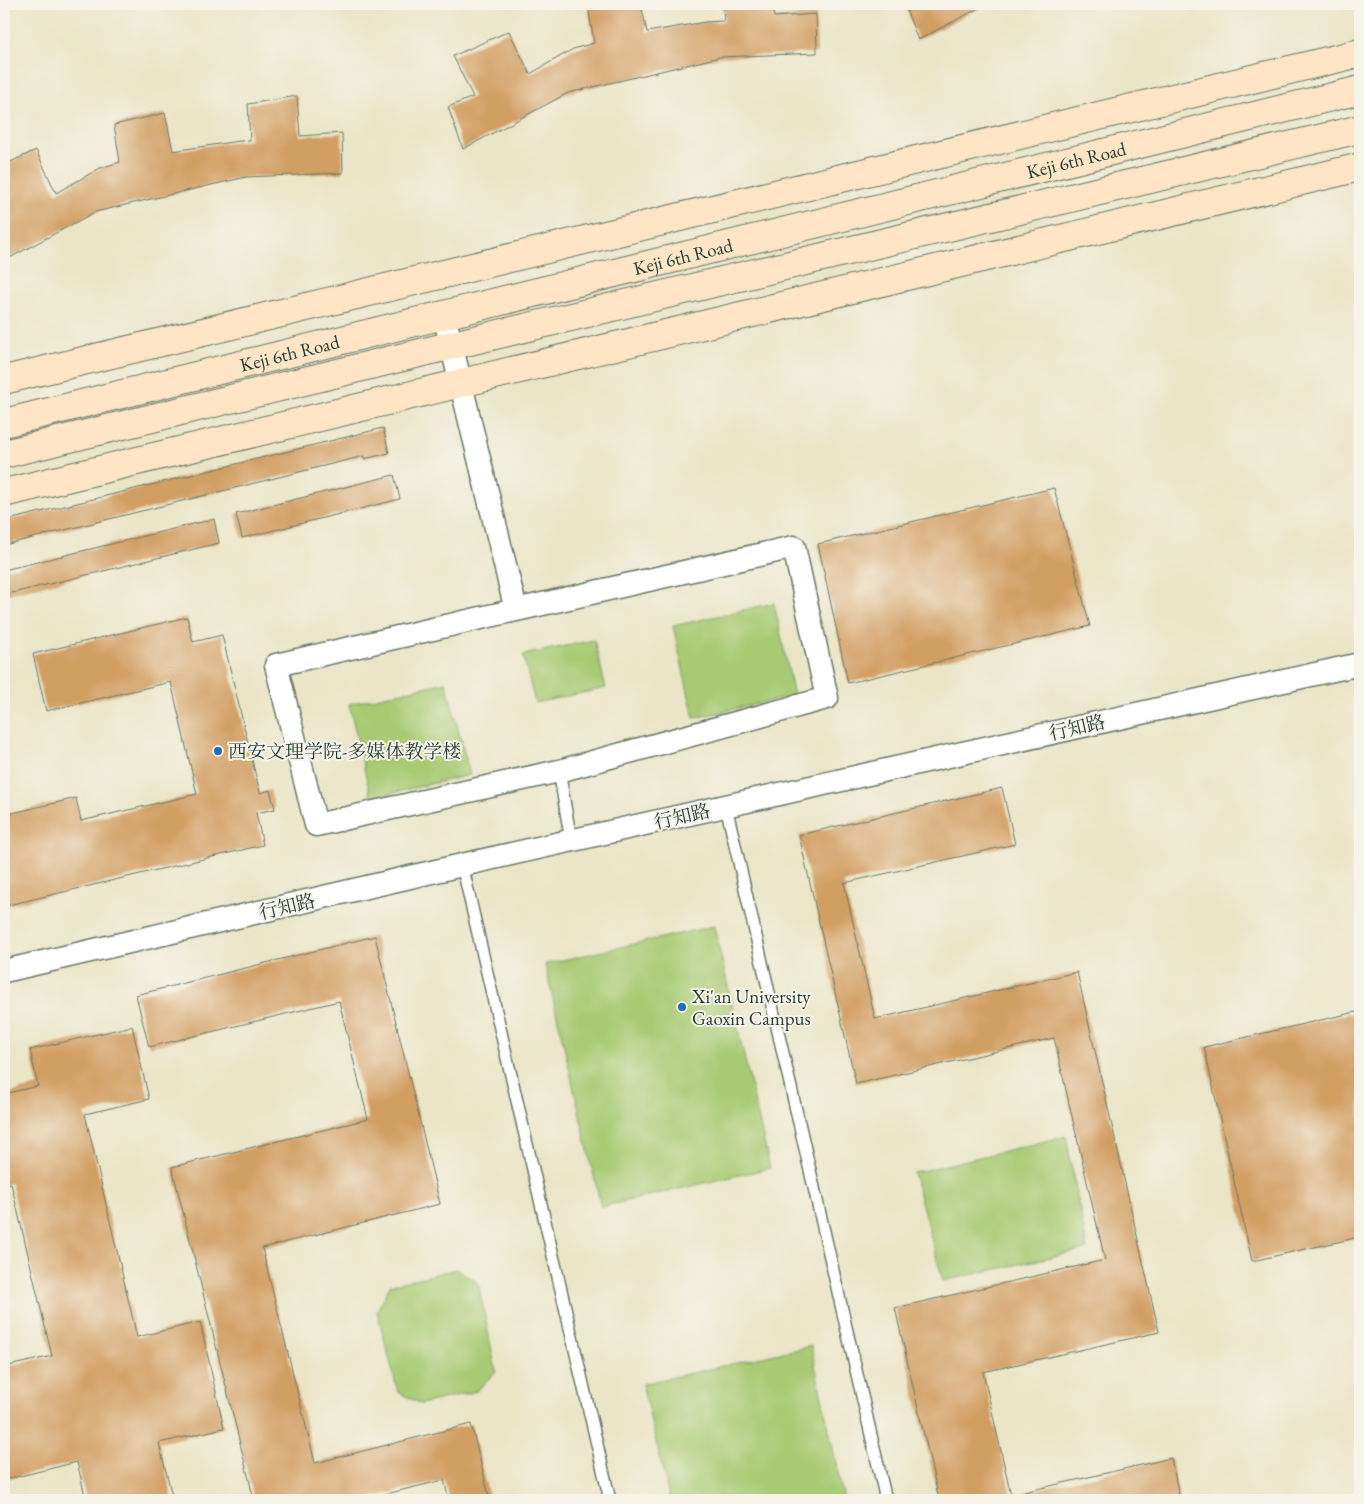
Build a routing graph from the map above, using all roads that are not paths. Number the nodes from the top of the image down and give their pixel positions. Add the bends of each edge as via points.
1 (1360, 53) edge
2 (1360, 90) edge
3 (1360, 129) edge
4 (1360, 167) edge
5 (444, 314) junction
6 (453, 344) junction
7 (4, 380) edge
8 (461, 382) junction
9 (4, 423) edge
10 (4, 454) edge
11 (4, 493) edge
12 (516, 610) junction
13 (1360, 664) edge
14 (558, 771) junction
15 (726, 806) junction
16 (571, 841) junction
17 (462, 865) junction
18 (4, 971) edge
19 (610, 1500) edge
20 (886, 1500) edge

1 - 7 main road
2 - 5 main road, Keji 6th Road
3 - 6 main road, Keji 6th Road
4 - 8 main road
5 - 6 street
5 - 9 main road, Keji 6th Road
6 - 8 street
6 - 10 main road, Keji 6th Road
8 - 11 main road
8 - 12 street
12 - 14 street via 276,665 316,825
12 - 14 street via 794,546 827,698
13 - 15 street, 行知路
14 - 16 lane
15 - 16 street, 行知路
15 - 20 lane
16 - 17 street, 行知路
17 - 18 street, 行知路
17 - 19 lane

